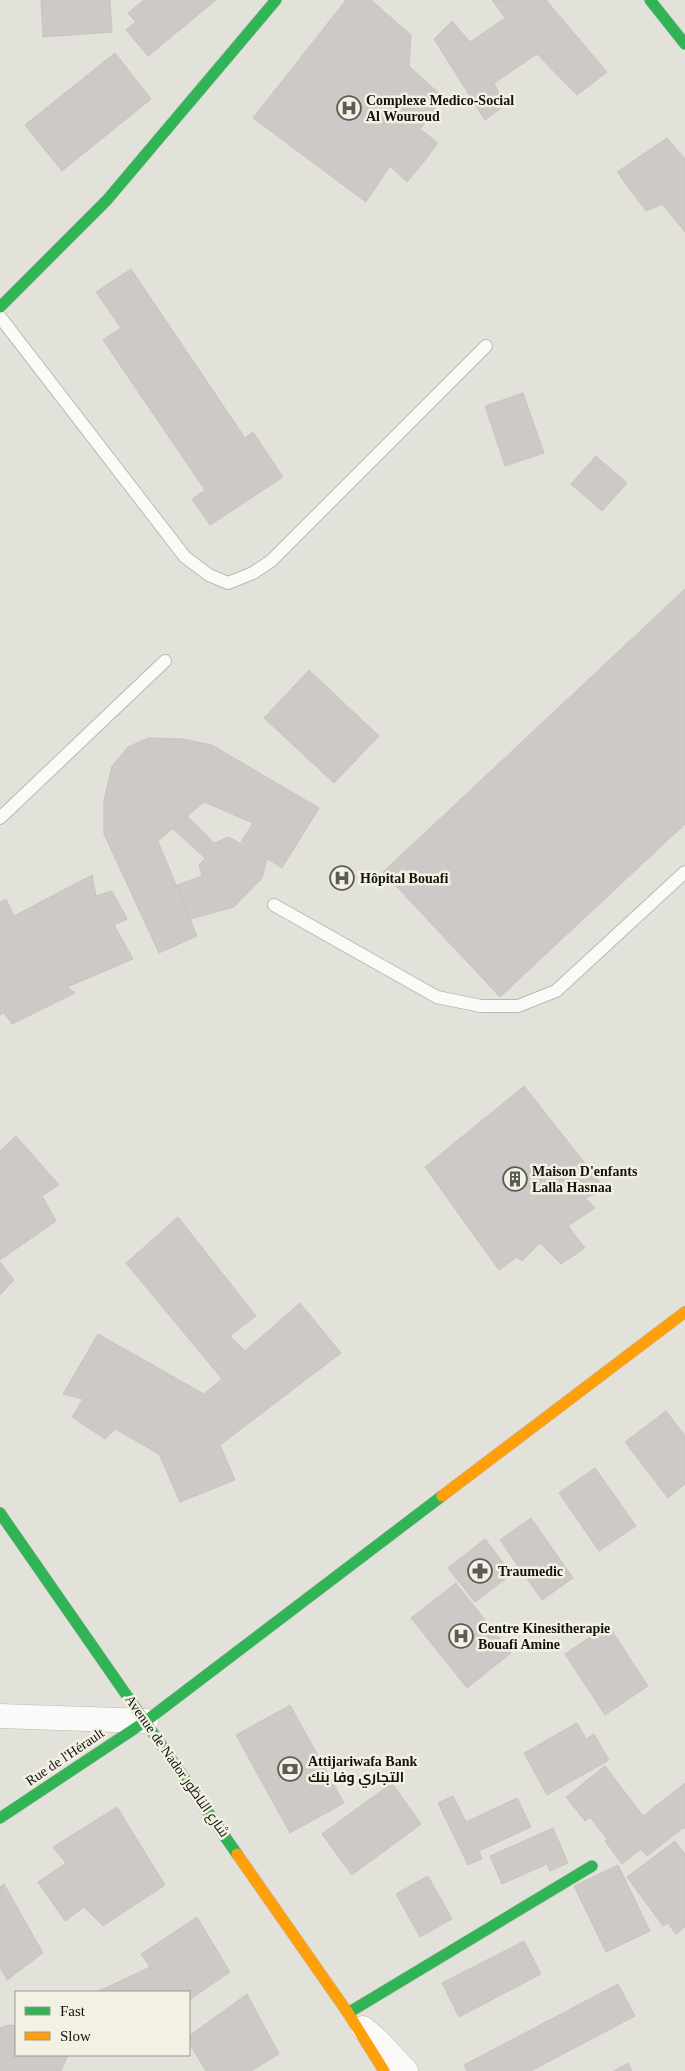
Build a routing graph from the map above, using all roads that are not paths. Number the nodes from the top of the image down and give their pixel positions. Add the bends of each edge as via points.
1 (276, 0) edge
2 (650, 0) edge
3 (685, 44) edge
4 (0, 306) edge
5 (0, 317) edge
6 (486, 346) dead end
7 (165, 661) dead end
8 (0, 818) edge
9 (685, 872) edge
10 (274, 905) dead end
11 (682, 1321) edge
12 (0, 1513) edge
13 (0, 1716) edge
14 (146, 1721) junction
15 (0, 1818) edge
16 (592, 1866) dead end
17 (350, 2016) junction
18 (384, 2071) edge
19 (406, 2071) edge

1 - 4 street via 107,200
2 - 3 street
5 - 6 lane via 185,557 209,575 228,583 253,574 271,560
7 - 8 lane
9 - 10 lane via 556,991 518,1006 481,1006 437,997
11 - 14 street, Rue de l'Hérault
12 - 14 street, Avenue de Nador شارع الناظور
13 - 14 street
14 - 15 street, Rue de l'Hérault
14 - 17 street, Avenue de Nador شارع الناظور
16 - 17 street
17 - 18 street, Avenue de Nador شارع الناظور
17 - 19 street, Avenue de Nador شارع الناظور

